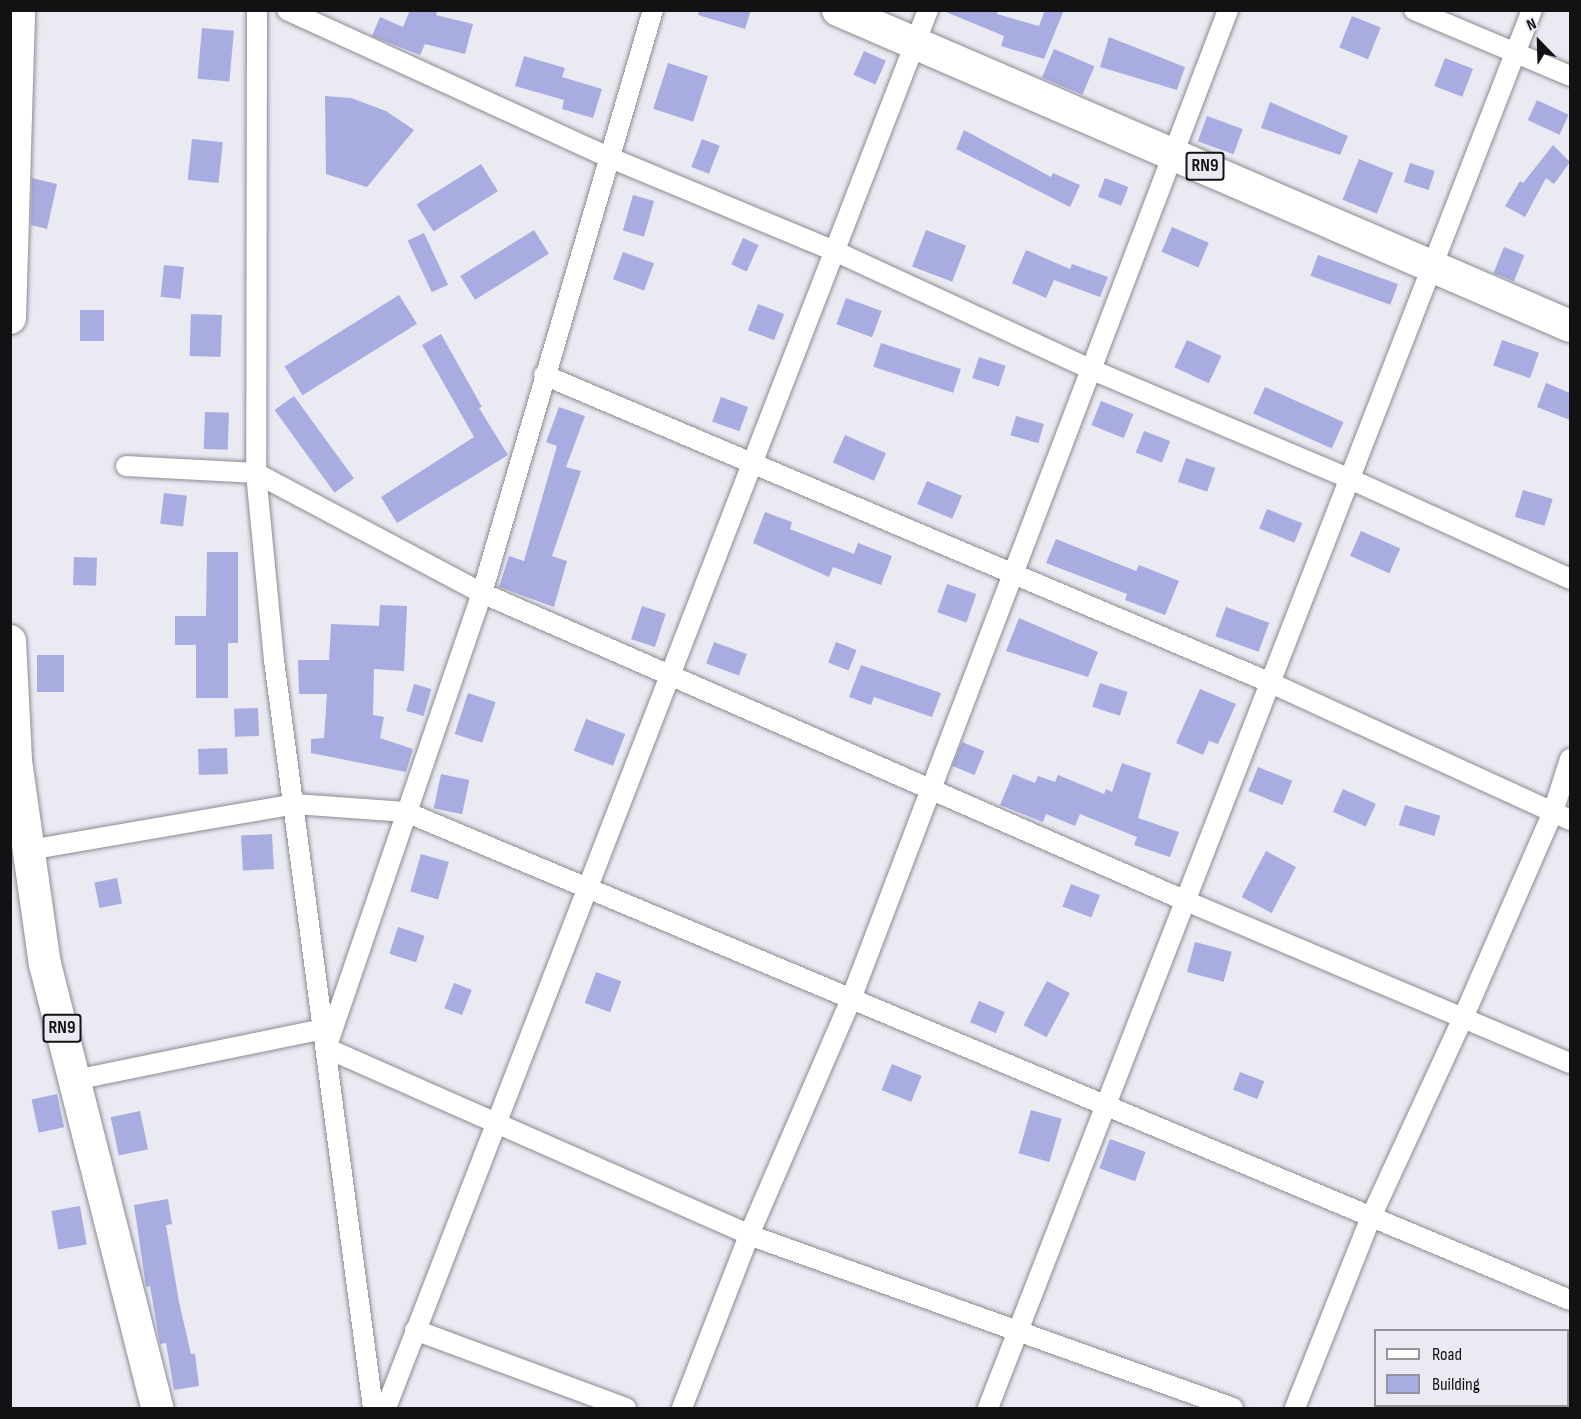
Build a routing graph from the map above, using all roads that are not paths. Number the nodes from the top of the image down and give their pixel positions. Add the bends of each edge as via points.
1 (19, 10) edge
2 (256, 10) edge
3 (287, 10) edge
4 (653, 10) edge
5 (838, 10) edge
6 (928, 10) edge
7 (1228, 10) edge
8 (1414, 10) edge
9 (1533, 10) edge
10 (915, 42) junction
11 (1516, 54) junction
12 (1570, 76) edge
13 (1174, 153) junction
14 (611, 158) junction
15 (837, 252) junction
16 (1434, 264) junction
17 (10, 318) edge
18 (1570, 326) edge
19 (1090, 369) junction
20 (544, 375) junction
21 (751, 465) junction
22 (126, 466) dead end
23 (256, 473) junction
24 (1350, 479) junction
25 (1011, 572) junction
26 (1570, 579) edge
27 (482, 593) junction
28 (10, 641) edge
29 (670, 675) junction
30 (1271, 683) junction
31 (1570, 759) edge
32 (929, 788) junction
33 (294, 804) junction
34 (406, 813) junction
35 (1562, 816) edge
36 (28, 850) junction
37 (586, 888) junction
38 (1186, 901) junction
39 (851, 999) junction
40 (1463, 1018) junction
41 (324, 1039) junction
42 (1570, 1063) edge
43 (75, 1080) junction
44 (1106, 1106) junction
45 (497, 1124) junction
46 (1371, 1217) junction
47 (749, 1234) junction
48 (1570, 1300) edge
49 (415, 1330) junction
50 (1021, 1330) junction
51 (157, 1408) edge
52 (373, 1408) edge
53 (386, 1408) edge
54 (626, 1408) edge
55 (682, 1408) edge
56 (988, 1408) edge
57 (1233, 1408) edge
58 (1295, 1408) edge

1 - 17 main road
2 - 23 street
3 - 14 street
4 - 14 street
5 - 10 main road, RN9
6 - 10 street
7 - 13 street
8 - 11 street
9 - 11 street
10 - 13 main road, RN9
10 - 15 street
11 - 12 street
11 - 16 street
13 - 16 main road, RN9
13 - 19 street
14 - 15 street
14 - 20 street
15 - 19 street
15 - 21 street
16 - 18 main road, RN9
16 - 24 street
19 - 24 street
19 - 25 street
20 - 21 street
20 - 27 street
21 - 25 street
21 - 29 street
22 - 23 street
23 - 27 street
23 - 33 street via 274,660
24 - 26 street
24 - 30 street
25 - 30 street
25 - 32 street
27 - 29 street
27 - 34 street
28 - 36 main road, RN9 via 16,761
29 - 32 street
29 - 37 street
30 - 35 street
30 - 38 street
31 - 35 street
32 - 38 street
32 - 39 street
33 - 34 street
33 - 36 street
33 - 41 street
34 - 37 street
34 - 41 street
35 - 40 street
36 - 43 main road, RN9 via 45,964
37 - 39 street
37 - 45 street
38 - 40 street
38 - 44 street
39 - 44 street
39 - 47 street
40 - 42 street
40 - 46 street
41 - 43 street
41 - 45 street
41 - 52 street
43 - 51 main road, RN9
44 - 46 street
44 - 50 street
45 - 47 street
45 - 49 street
46 - 48 street
46 - 58 street
47 - 50 street
47 - 55 street
49 - 53 street
49 - 54 street
50 - 56 street
50 - 57 street

